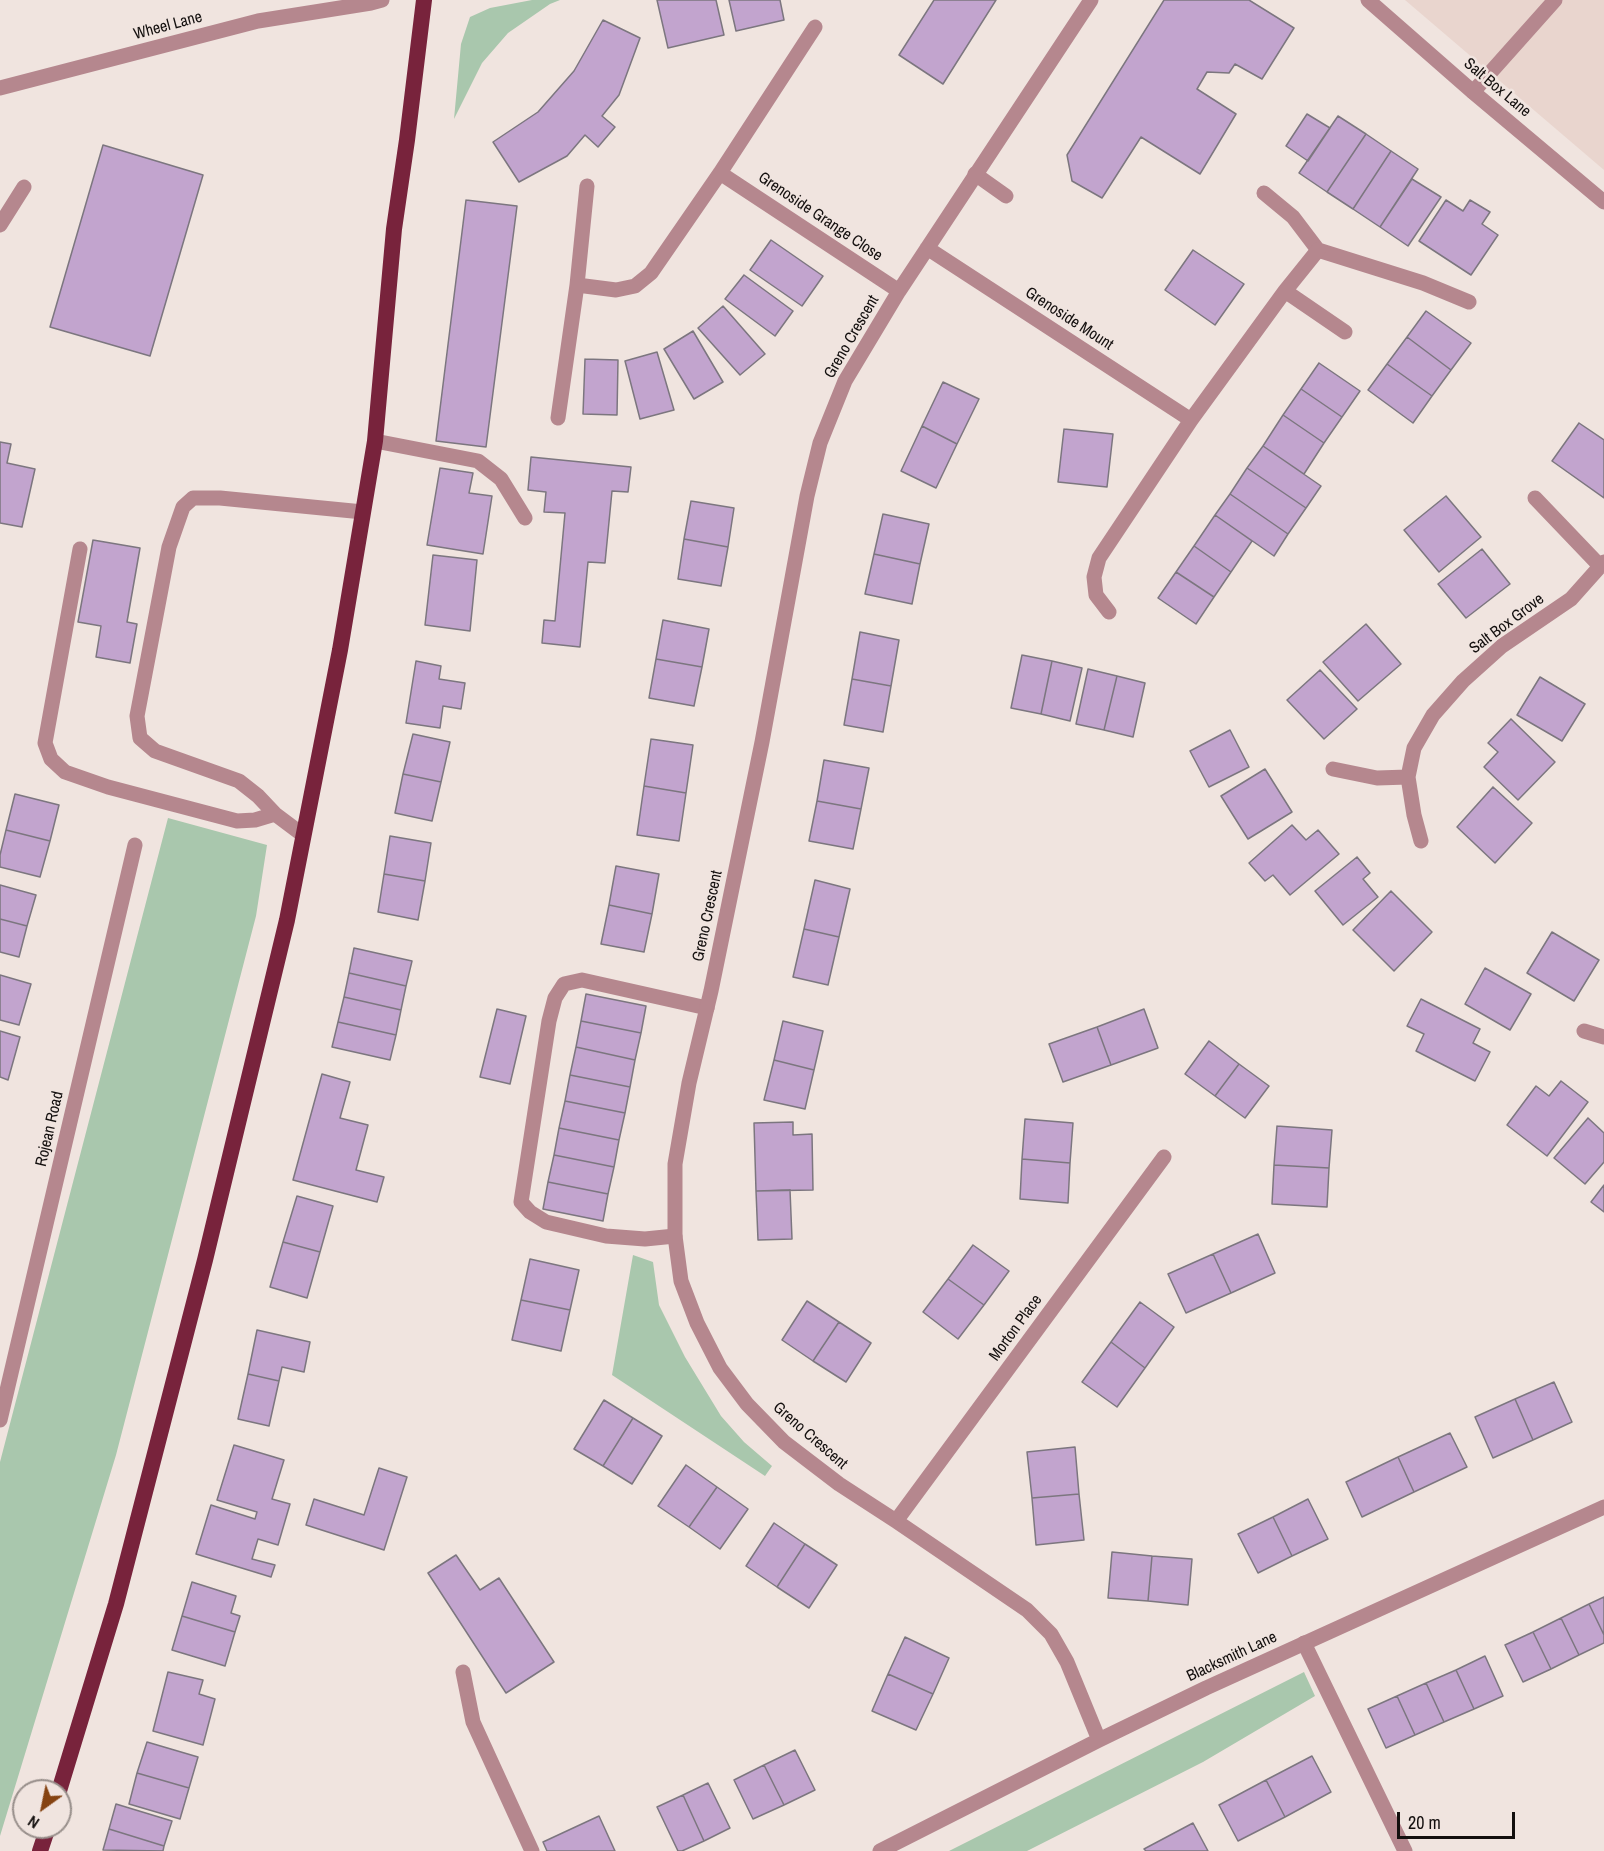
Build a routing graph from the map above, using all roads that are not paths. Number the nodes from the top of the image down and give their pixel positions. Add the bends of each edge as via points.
1 (382, 0) edge
2 (424, 0) edge
3 (1091, 0) edge
4 (1368, 0) edge
5 (1546, 3) edge
6 (815, 27) dead end
7 (0, 88) edge
8 (1473, 92) junction
9 (720, 173) junction
10 (975, 174) junction
11 (587, 186) dead end
12 (24, 187) dead end
13 (1264, 193) dead end
14 (1006, 196) dead end
15 (1604, 202) edge
16 (0, 225) edge
17 (927, 248) junction
18 (1318, 250) junction
19 (577, 285) junction
20 (899, 291) junction
21 (1285, 291) junction
22 (1469, 302) dead end
23 (1345, 332) dead end
24 (558, 418) dead end
25 (1191, 420) junction
26 (375, 441) junction
27 (1535, 498) dead end
28 (363, 512) junction
29 (525, 518) dead end
30 (80, 549) dead end
31 (1602, 564) edge
32 (1109, 612) dead end
33 (1333, 769) dead end
34 (1408, 777) junction
35 (275, 814) junction
36 (303, 835) junction
37 (1422, 841) dead end
38 (135, 845) dead end
39 (707, 1008) junction
40 (1584, 1031) dead end
41 (1604, 1037) edge
42 (1164, 1157) dead end
43 (675, 1236) junction
44 (0, 1420) edge
45 (1604, 1507) edge
46 (896, 1521) junction
47 (1304, 1643) junction
48 (463, 1672) dead end
49 (1099, 1740) junction
50 (63, 1779) edge
51 (532, 1851) edge
52 (880, 1851) edge
53 (1405, 1851) edge

1 - 7 street, Wheel Lane via 258,21
2 - 26 highway via 394,229
3 - 10 street, Greno Crescent
4 - 8 street, Salt Box Lane
5 - 8 street
6 - 9 street
8 - 15 street, Salt Box Lane
9 - 19 street via 651,273 635,286 616,290
9 - 20 street, Grenoside Grange Close
10 - 14 street
10 - 17 street, Greno Crescent
11 - 19 street
12 - 16 street
13 - 18 street via 1293,217
17 - 20 street, Greno Crescent
17 - 25 street, Grenoside Mount
18 - 21 street
18 - 22 street
19 - 24 street
20 - 39 street, Greno Crescent via 845,381 820,443
21 - 23 street
21 - 25 street
25 - 32 street via 1099,558 1094,577 1096,595
26 - 28 highway
26 - 29 street via 478,461 501,478
27 - 31 street, Salt Box Grove
28 - 35 street via 193,498 183,507 169,548 137,716 140,738 155,751 238,781
28 - 36 highway
30 - 35 street via 45,743 51,759 65,772 108,787 237,821
31 - 34 street, Salt Box Grove via 1570,599 1502,646 1462,681 1433,715 1414,748
33 - 34 street via 1377,778
34 - 37 street, Salt Box Grove
35 - 36 street
36 - 50 highway via 287,920 205,1260 116,1604
38 - 44 street, Rojean Road
39 - 43 street, Greno Crescent via 675,1164
39 - 43 street via 582,980 564,984 555,998 549,1021 521,1202 546,1222 606,1236
40 - 41 street
42 - 46 street, Morton Place
43 - 46 street, Greno Crescent via 681,1281 697,1323 720,1368 747,1404 784,1442
45 - 47 street, Blacksmith Lane
46 - 49 street, Greno Crescent via 1028,1610 1051,1634 1067,1662
47 - 49 street, Blacksmith Lane
47 - 53 street
48 - 51 street via 473,1722
49 - 52 street, Blacksmith Lane

